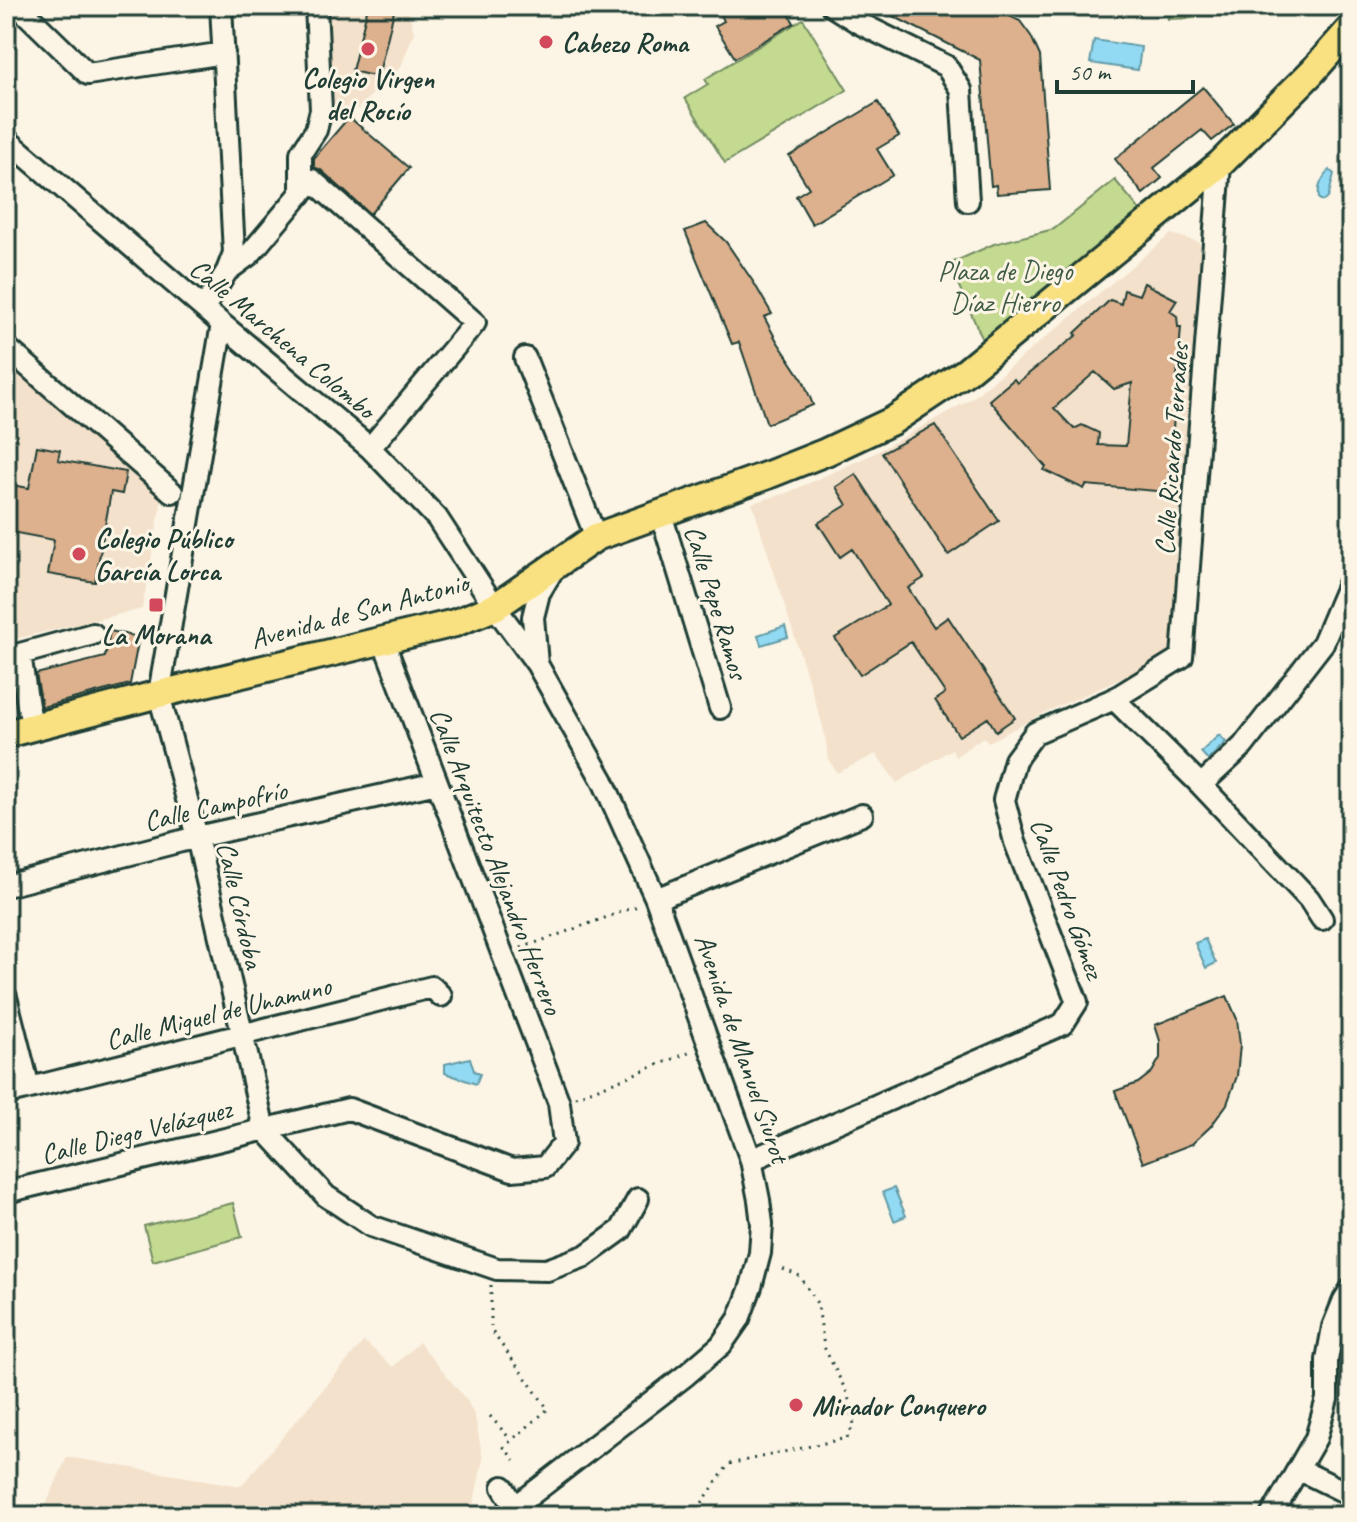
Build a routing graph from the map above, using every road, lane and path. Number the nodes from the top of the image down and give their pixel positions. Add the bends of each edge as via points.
1 (221, 6) edge
2 (316, 6) edge
3 (832, 6) edge
4 (30, 10) edge
5 (1351, 28) edge
6 (224, 53) junction
7 (6, 139) edge
8 (1220, 164) junction
9 (307, 187) junction
10 (968, 201) dead end
11 (227, 271) junction
12 (204, 308) junction
13 (222, 324) junction
14 (6, 347) edge
15 (525, 358) dead end
16 (370, 448) junction
17 (172, 492) dead end
18 (661, 514) junction
19 (596, 537) junction
20 (556, 564) junction
21 (1351, 577) edge
22 (495, 607) junction
23 (93, 634) dead end
24 (383, 640) junction
25 (537, 664) junction
26 (159, 694) junction
27 (1114, 699) junction
28 (720, 708) dead end
29 (33, 727) junction
30 (6, 734) edge
31 (437, 783) junction
32 (1201, 785) junction
33 (862, 815) dead end
34 (197, 837) junction
35 (6, 886) edge
36 (656, 899) junction
37 (1322, 919) dead end
38 (516, 950) dead end
39 (441, 996) dead end
40 (6, 997) edge
41 (241, 1035) junction
42 (710, 1045) junction
43 (29, 1088) junction
44 (6, 1094) edge
45 (564, 1101) junction
46 (264, 1129) junction
47 (751, 1160) junction
48 (6, 1192) edge
49 (638, 1199) dead end
50 (758, 1259) junction
51 (492, 1267) junction
52 (1351, 1289) edge
53 (490, 1416) dead end
54 (512, 1441) junction
55 (514, 1460) dead end
56 (1298, 1469) junction
57 (503, 1487) dead end
58 (1351, 1495) edge
59 (511, 1512) edge
60 (693, 1516) edge
61 (1271, 1516) edge

1 - 6 street
2 - 9 street via 321,110 301,153
3 - 10 street via 946,66 961,90
4 - 6 street via 88,74
5 - 8 main road, Avenida de Manuel Siurot
6 - 11 street via 234,253
7 - 12 street, Calle Marchena Colombo
8 - 18 main road, Avenida de Manuel Siurot via 967,371 892,421 826,452
8 - 27 street, Calle Ricardo Terrades via 1182,657
9 - 11 street via 250,254
9 - 16 street via 475,323
11 - 12 street
12 - 13 street, Calle Marchena Colombo
13 - 16 street, Calle Marchena Colombo
13 - 26 street
14 - 17 street
15 - 19 street
16 - 22 street, Calle Marchena Colombo via 437,518
18 - 19 main road, Avenida de Manuel Siurot
18 - 28 street, Calle Pepe Ramos
19 - 20 main road, Avenida de Manuel Siurot
20 - 22 main road, Avenida de Manuel Siurot
20 - 25 street, Avenida de Manuel Siurot via 539,593 533,617
21 - 32 street via 1323,643 1243,746
22 - 24 main road, Avenida de San Antonio via 455,623
22 - 25 street, Avenida de Manuel Siurot
23 - 29 street via 20,654
24 - 26 main road, Avenida de San Antonio
24 - 31 street, Calle Arquitecto Alejandro Herrero
25 - 36 street, Avenida de Manuel Siurot via 603,781
26 - 29 main road, Avenida de San Antonio
26 - 34 street, Calle Córdoba
27 - 32 street
27 - 47 street, Calle Pedro Gómez via 1035,733 1015,760 1004,800 1077,1002 1063,1024
29 - 30 main road, Avenida de San Antonio
31 - 34 street, Calle Campofrío
31 - 45 street, Calle Arquitecto Alejandro Herrero
32 - 37 street
33 - 36 street
34 - 35 street, Calle Campofrío
34 - 41 street, Calle Córdoba
36 - 38 path
36 - 42 street, Avenida de Manuel Siurot
39 - 41 street, Calle Miguel de Unamuno via 432,987
40 - 43 street
41 - 43 street, Calle Miguel de Unamuno
41 - 46 street, Calle Córdoba
42 - 45 path
42 - 47 street, Avenida de Manuel Siurot
43 - 44 street, Calle Miguel de Unamuno
45 - 46 street, Calle Arquitecto Alejandro Herrero via 564,1143 545,1167 512,1170 349,1109
46 - 48 street, Calle Diego Velázquez
46 - 51 street, Calle Diego Velázquez via 326,1196 371,1226
47 - 50 street, Avenida de Manuel Siurot via 762,1224
49 - 51 street, Calle Diego Velázquez via 621,1230 585,1256 547,1270
50 - 59 street, Avenida de Manuel Siurot via 739,1319 721,1345
50 - 60 path via 800,1276 818,1305 824,1347 848,1395 854,1424 847,1438 729,1464
51 - 54 path via 491,1330 548,1409
52 - 56 street via 1333,1327 1327,1399 1316,1438
53 - 54 path
54 - 55 path via 504,1447
56 - 58 street
56 - 61 street
57 - 59 street

